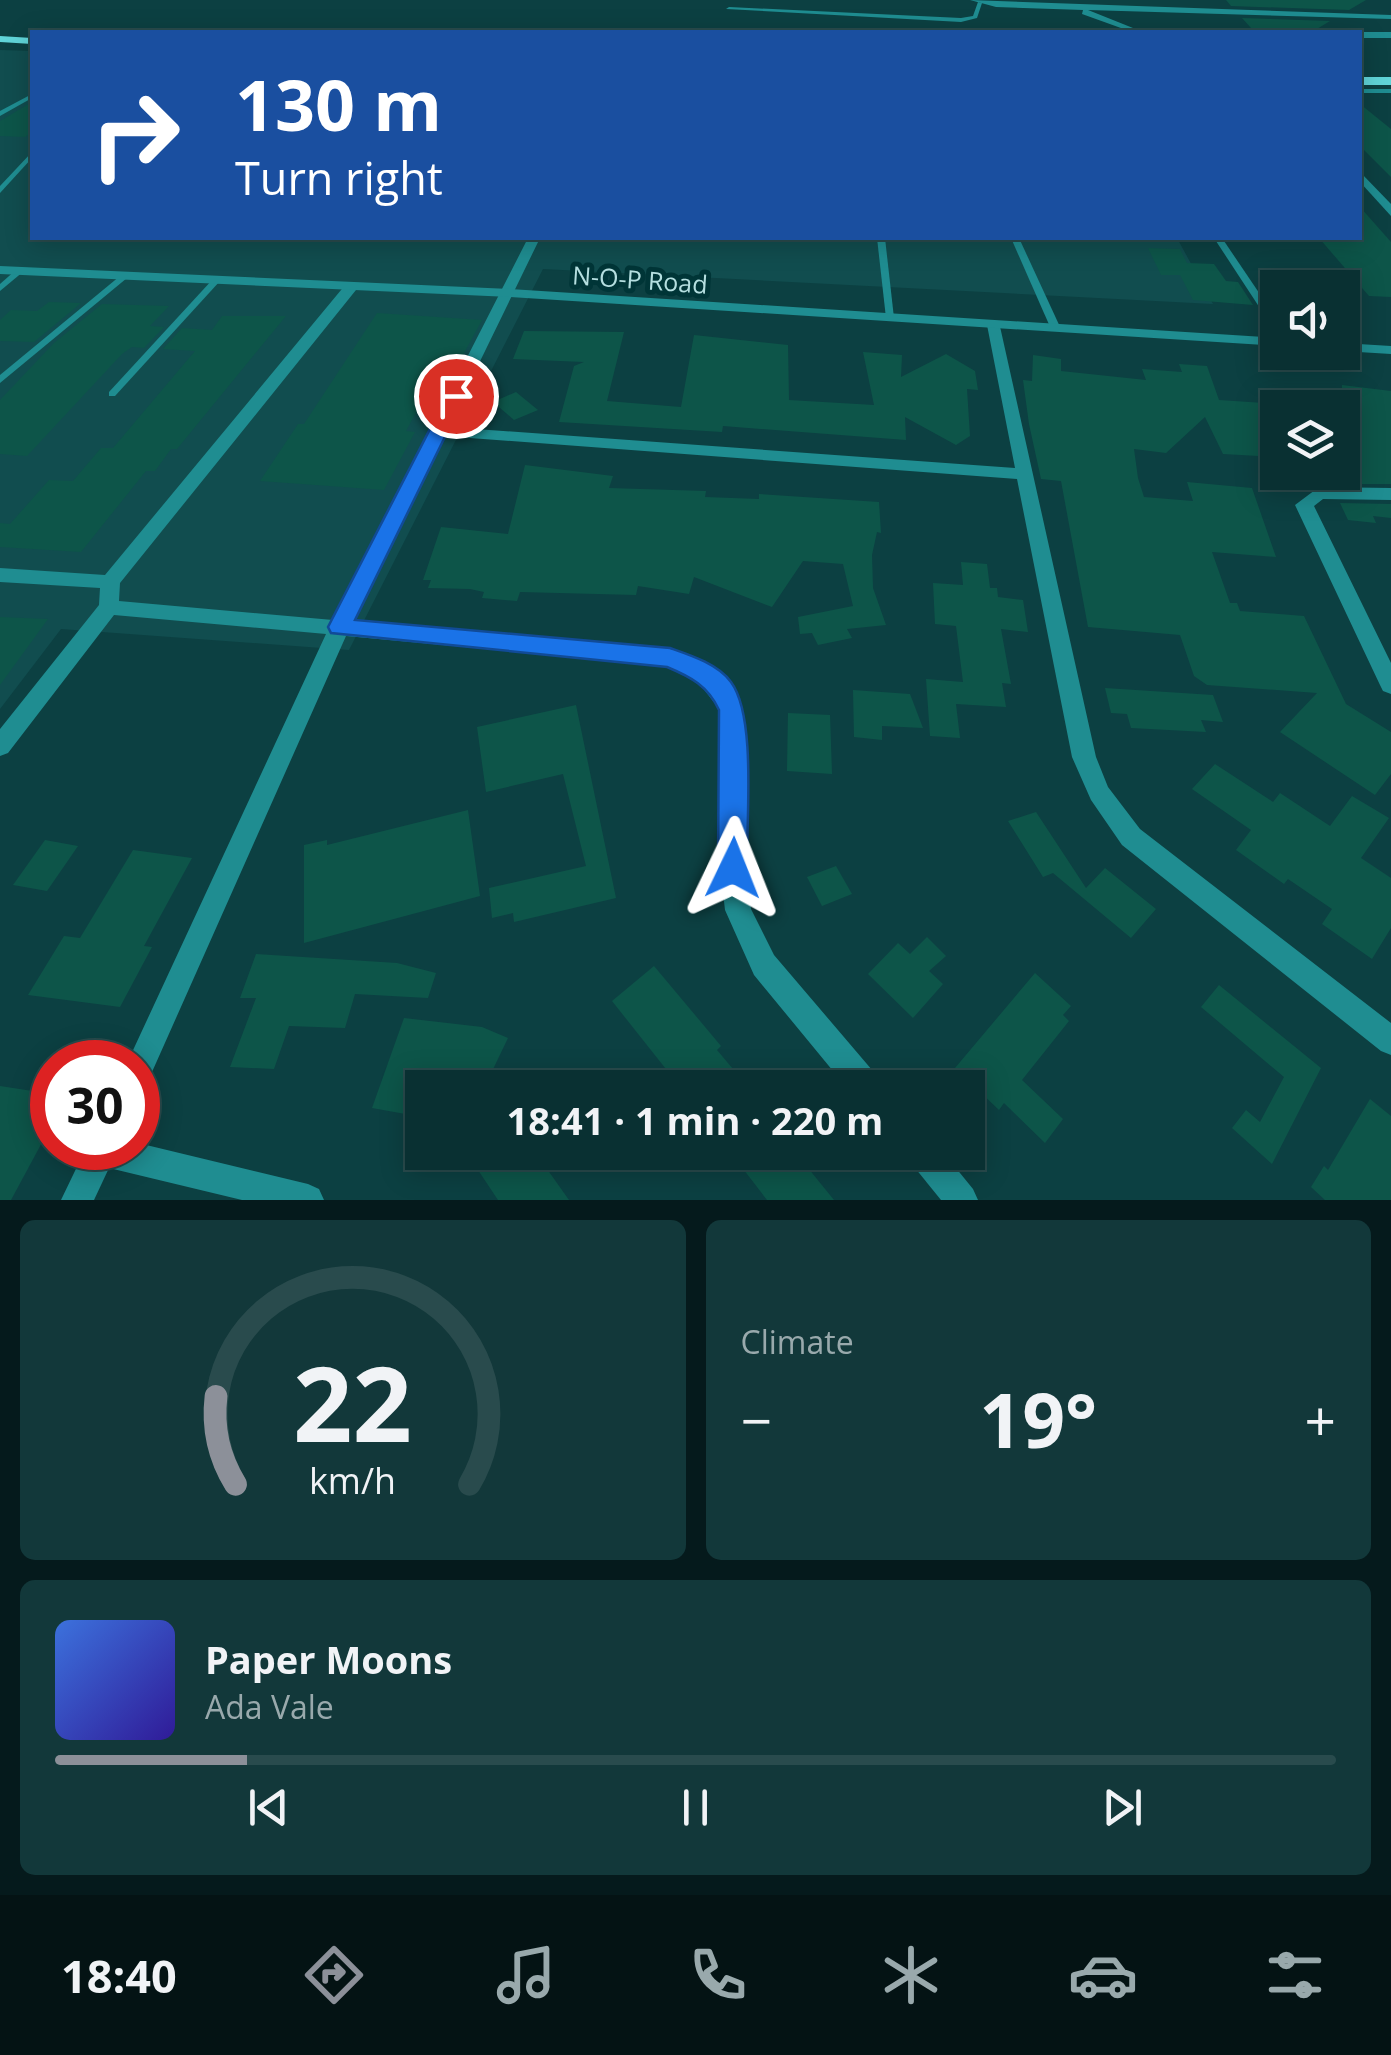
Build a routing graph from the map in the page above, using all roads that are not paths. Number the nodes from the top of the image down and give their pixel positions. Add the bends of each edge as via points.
1 (1159, 0) edge
2 (1190, 0) edge
3 (977, 1) edge
4 (1076, 8) junction
5 (728, 9) dead end
6 (1133, 10) junction
7 (1146, 10) junction
8 (1199, 11) junction
9 (1391, 17) edge
10 (1118, 30) edge
11 (1148, 30) edge
12 (1362, 35) edge
13 (1391, 35) edge
14 (0, 39) edge
15 (30, 41) edge
16 (1362, 81) edge
17 (1391, 81) edge
18 (1362, 91) edge
19 (1391, 91) edge
20 (30, 97) edge
21 (0, 114) edge
22 (30, 156) edge
23 (1362, 177) edge
24 (0, 191) edge
25 (1391, 212) edge
26 (533, 240) edge
27 (881, 240) edge
28 (1016, 240) edge
29 (1219, 240) edge
30 (0, 270) edge
31 (20, 271) junction
32 (123, 278) junction
33 (216, 281) junction
34 (351, 287) junction
35 (0, 288) edge
36 (510, 293) junction
37 (1260, 301) edge
38 (890, 318) junction
39 (994, 325) junction
40 (1056, 329) junction
41 (1260, 341) edge
42 (1360, 347) edge
43 (1391, 350) edge
44 (0, 380) edge
45 (112, 394) dead end
46 (438, 431) junction
47 (1024, 474) junction
48 (1391, 494) edge
49 (0, 575) edge
50 (110, 582) junction
51 (110, 608) junction
52 (340, 627) junction
53 (1391, 684) edge
54 (0, 746) edge
55 (152, 1040) edge
56 (1391, 1041) edge
57 (852, 1070) edge
58 (160, 1163) edge
59 (92, 1170) edge
60 (937, 1170) edge
61 (77, 1200) edge
62 (308, 1200) edge
63 (962, 1200) edge

1 - 7 street
2 - 8 street
3 - 4 street
3 - 5 lane via 975,17 962,20
4 - 6 street
4 - 10 street
6 - 7 street
6 - 11 street
7 - 8 street
8 - 9 street
12 - 13 street
14 - 15 main road
16 - 17 main road
18 - 19 lane
20 - 21 lane
22 - 24 lane
23 - 25 street
26 - 36 street
27 - 38 lane
28 - 40 lane
29 - 37 lane
30 - 31 street, N-O-P Road
31 - 32 street, N-O-P Road
31 - 35 lane
32 - 33 street, N-O-P Road
32 - 44 lane
33 - 34 street, N-O-P Road
33 - 45 lane
34 - 36 street, N-O-P Road
34 - 50 street
36 - 38 street, N-O-P Road
36 - 46 street
38 - 39 street, N-O-P Road
39 - 40 street, N-O-P Road
39 - 47 street
40 - 41 street, N-O-P Road
42 - 43 street
46 - 47 street
46 - 52 street
47 - 56 street via 1084,757 1099,792 1131,837 1178,878
48 - 53 street via 1318,493 1304,505
49 - 50 street
50 - 51 street
51 - 52 street
51 - 54 street
52 - 55 street
52 - 57 street via 670,658 722,688 731,710 738,910 764,965
58 - 62 street
59 - 61 street
60 - 63 street

